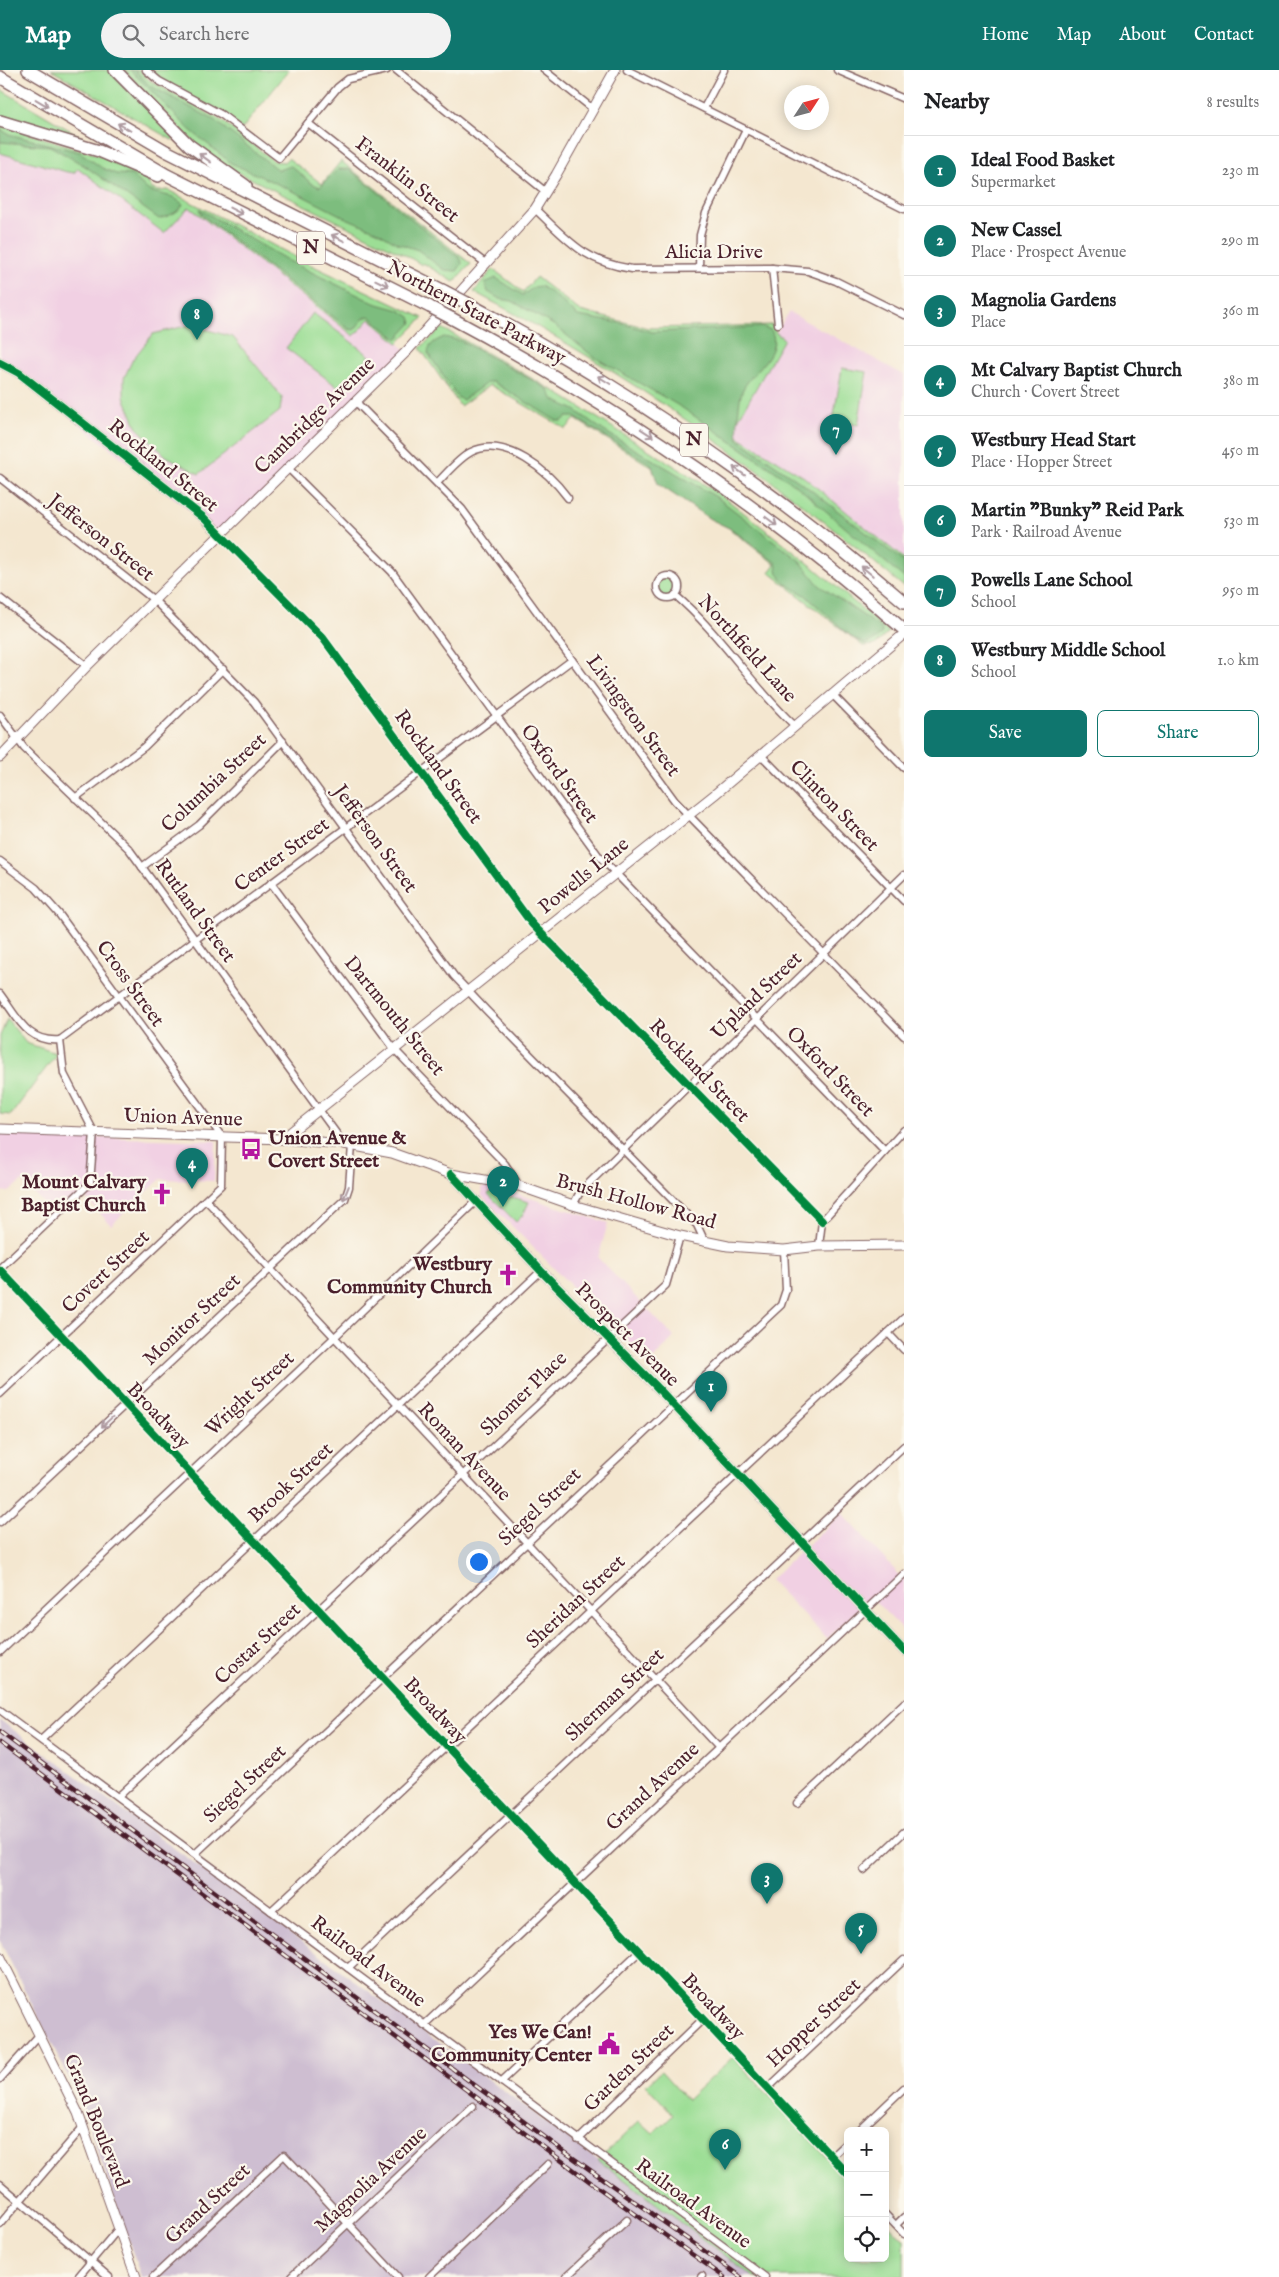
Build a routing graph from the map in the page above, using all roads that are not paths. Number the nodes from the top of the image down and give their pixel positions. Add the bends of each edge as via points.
1 (28, 70) edge
2 (115, 70) edge
3 (146, 70) edge
4 (387, 70) edge
5 (396, 70) edge
6 (544, 70) edge
7 (614, 70) edge
8 (627, 70) edge
9 (724, 70) edge
10 (837, 70) edge
11 (0, 77) edge
12 (904, 99) edge
13 (704, 108) junction
14 (592, 109) junction
15 (0, 121) edge
16 (308, 123) junction
17 (746, 130) junction
18 (193, 188) junction
19 (546, 192) junction
20 (273, 206) junction
21 (535, 209) junction
22 (904, 209) edge
23 (485, 263) junction
24 (699, 267) junction
25 (772, 268) junction
26 (904, 315) edge
27 (778, 324) dead end
28 (0, 363) edge
29 (355, 401) junction
30 (287, 467) junction
31 (0, 478) edge
32 (437, 483) junction
33 (568, 498) dead end
34 (220, 534) junction
35 (675, 595) dead end
36 (0, 598) edge
37 (154, 600) junction
38 (904, 602) edge
39 (904, 630) edge
40 (904, 634) edge
41 (572, 660) junction
42 (87, 666) junction
43 (223, 669) junction
44 (832, 694) junction
45 (0, 715) edge
46 (497, 716) junction
47 (794, 725) junction
48 (17, 739) junction
49 (283, 741) junction
50 (761, 755) junction
51 (0, 757) edge
52 (904, 768) edge
53 (422, 772) junction
54 (75, 798) junction
55 (689, 815) junction
56 (346, 828) junction
57 (0, 861) edge
58 (142, 867) junction
59 (615, 873) junction
60 (904, 876) edge
61 (271, 883) junction
62 (891, 888) junction
63 (904, 902) edge
64 (542, 932) junction
65 (195, 939) junction
66 (824, 954) junction
67 (469, 991) junction
68 (0, 994) edge
69 (118, 996) junction
70 (756, 1019) junction
71 (904, 1036) edge
72 (60, 1040) junction
73 (395, 1050) junction
74 (689, 1084) junction
75 (320, 1110) junction
76 (0, 1129) edge
77 (904, 1130) edge
78 (94, 1132) junction
79 (222, 1137) junction
80 (282, 1139) junction
81 (348, 1145) junction
82 (623, 1150) junction
83 (885, 1151) junction
84 (450, 1174) junction
85 (519, 1186) junction
86 (206, 1200) junction
87 (477, 1200) junction
88 (573, 1205) junction
89 (822, 1221) junction
90 (680, 1236) junction
91 (704, 1240) junction
92 (904, 1245) edge
93 (819, 1246) junction
94 (784, 1250) junction
95 (0, 1269) edge
96 (270, 1269) junction
97 (541, 1271) junction
98 (904, 1318) edge
99 (888, 1333) junction
100 (61, 1336) junction
101 (334, 1337) junction
102 (608, 1338) junction
103 (904, 1350) edge
104 (0, 1394) edge
105 (126, 1405) junction
106 (398, 1405) junction
107 (674, 1405) junction
108 (904, 1446) edge
109 (190, 1473) junction
110 (738, 1473) junction
111 (463, 1474) junction
112 (0, 1522) edge
113 (252, 1541) junction
114 (526, 1542) junction
115 (801, 1542) junction
116 (904, 1574) edge
117 (318, 1610) junction
118 (866, 1610) junction
119 (591, 1611) junction
120 (904, 1650) edge
121 (0, 1652) edge
122 (382, 1678) junction
123 (655, 1679) junction
124 (904, 1703) edge
125 (0, 1710) edge
126 (41, 1740) junction
127 (446, 1746) junction
128 (719, 1748) junction
129 (118, 1797) junction
130 (797, 1803) dead end
131 (510, 1815) junction
132 (904, 1832) edge
133 (195, 1854) junction
134 (864, 1870) dead end
135 (574, 1883) junction
136 (271, 1911) junction
137 (639, 1952) junction
138 (0, 1956) edge
139 (904, 1960) edge
140 (348, 1968) junction
141 (702, 2020) junction
142 (424, 2025) junction
143 (40, 2034) junction
144 (0, 2079) edge
145 (501, 2082) junction
146 (904, 2088) edge
147 (767, 2089) junction
148 (473, 2106) dead end
149 (83, 2127) junction
150 (862, 2127) edge
151 (578, 2140) junction
152 (844, 2145) edge
153 (831, 2156) junction
154 (548, 2164) dead end
155 (846, 2172) edge
156 (0, 2184) edge
157 (20, 2201) junction
158 (888, 2217) edge
159 (904, 2217) edge
160 (627, 2220) dead end
161 (0, 2224) edge
162 (348, 2224) junction
163 (896, 2225) junction
164 (119, 2228) junction
165 (904, 2234) edge
166 (91, 2262) junction
167 (78, 2277) edge
168 (109, 2277) edge
169 (136, 2277) edge
170 (153, 2277) edge
171 (291, 2277) edge
172 (398, 2277) edge
173 (429, 2277) edge
174 (566, 2277) edge
175 (764, 2277) edge

20 -> 1 highway, Northern State Parkway / N via 142,137
20 -> 2 highway via 189,145
3 - 16 street via 159,81 222,115 279,158
4 - 16 street via 348,79
5 - 19 street
6 - 14 street
7 - 14 street, Cambridge Avenue
8 - 13 street
9 - 13 street
10 - 12 street
11 -> 18 highway, Northern State Parkway / N via 106,141
13 - 17 street
14 - 19 street, Cambridge Avenue
15 - 18 highway via 99,151 139,170
16 - 23 street, Franklin Street
17 - 22 street
17 - 24 street via 706,213 700,235
18 -> 39 highway, Northern State Parkway / N, bridge via 452,318 579,390 695,466 791,536
19 - 21 street, Cambridge Avenue
38 -> 20 highway, Northern State Parkway / N, bridge via 788,507 672,424 590,372 467,303
21 - 23 street, Cambridge Avenue
21 - 24 street, Alicia Drive via 579,250 611,266 632,269
23 - 29 street, Cambridge Avenue via 407,351
24 - 25 street, Alicia Drive
25 - 26 street, Alicia Drive via 821,274
25 - 27 street
28 - 34 street, Rockland Street via 19,373
29 - 30 street, Cambridge Avenue
29 - 32 street, Livingston Street
30 - 34 street, Cambridge Avenue
30 - 46 street, Oxford Street via 392,572
31 - 37 street, Jefferson Street
32 - 33 street via 471,452 486,448 503,449 552,478
32 - 41 street, Livingston Street via 462,509
34 - 37 street, Cambridge Avenue
34 - 53 street, Rockland Street via 324,638
35 - 47 street, Northfield Lane via 708,626 759,689
36 - 42 street
37 - 42 street, Cambridge Avenue
37 - 43 street, Jefferson Street
40 - 44 street, Powells Lane
41 - 46 street, Center Street
41 - 55 street, Livingston Street via 674,801
42 - 48 street, Cambridge Avenue
43 - 49 street, Jefferson Street via 254,702
43 - 54 street via 144,747
44 - 47 street, Powells Lane
44 - 52 street
45 - 48 street, Rutland Street
46 - 53 street, Center Street
46 - 59 street, Oxford Street via 598,855
47 - 50 street, Powells Lane
48 - 51 street, Cambridge Avenue
48 - 54 street, Rutland Street
49 - 56 street, Jefferson Street
49 - 58 street, Columbia Street via 199,825
50 - 55 street, Powells Lane
50 - 62 street, Clinton Street
53 - 56 street, Center Street
53 - 64 street, Rockland Street via 532,924
54 - 58 street, Rutland Street via 129,849
55 - 59 street, Powells Lane
55 - 66 street, Livingston Street
56 - 61 street, Center Street
56 - 67 street, Jefferson Street via 454,976
57 - 69 street, Cross Street via 48,901
58 - 65 street, Rutland Street
59 - 64 street, Powells Lane
59 - 70 street, Oxford Street
60 - 62 street, Upland Street
61 - 65 street, Center Street
61 - 73 street, Dartmouth Street
62 - 63 street, Clinton Street
62 - 66 street, Upland Street
64 - 67 street, Powells Lane
64 - 74 street, Rockland Street
65 - 69 street, Center Street
65 - 75 street, Rutland Street
66 - 70 street, Upland Street
66 - 71 street, Livingston Street
67 - 73 street, Powells Lane
67 - 82 street, Jefferson Street
68 - 72 street via 30,1033 38,1039
69 - 72 street, Center Street
69 - 79 street, Cross Street
70 - 74 street, Upland Street
70 - 83 street, Oxford Street
72 - 78 street via 64,1074
73 - 75 street, Powells Lane
73 - 85 street, Dartmouth Street via 505,1164
74 - 82 street, Upland Street
74 - 89 street, Rockland Street
75 - 80 street, Powells Lane
75 - 81 street, Rutland Street
76 - 78 street, Union Avenue
77 - 83 street
78 - 79 street, Union Avenue
78 - 95 street via 90,1183
79 - 80 street, Union Avenue
79 - 86 street, Covert Street via 221,1186
80 - 81 street, Union Avenue
81 - 84 street, Union Avenue via 392,1153
81 -> 96 street, Monitor Street via 349,1187 345,1199
82 - 88 street, Upland Street via 580,1192
82 - 91 street, Jefferson Street via 697,1225
83 - 89 street
84 - 85 street, Brush Hollow Road
84 - 87 street, Prospect Avenue
85 - 88 street, Brush Hollow Road
86 - 96 street, Roman Avenue
86 - 100 street, Covert Street
87 - 97 street, Prospect Avenue
87 - 101 street, Wright Street
88 - 90 street, Brush Hollow Road
89 - 93 street
90 - 91 street, Brush Hollow Road
90 - 102 street, Shomer Place via 666,1285
91 - 94 street, Brush Hollow Road via 728,1246
92 - 93 street, Brush Hollow Road
93 - 94 street, Brush Hollow Road
94 - 107 street, Siegel Street via 786,1290 781,1305
95 - 100 street, Broadway
96 - 101 street, Roman Avenue
96 - 105 street, Monitor Street
97 - 102 street, Prospect Avenue
97 - 106 street, Brook Street
98 - 99 street, Sheridan Street
99 - 103 street
99 - 110 street, Sheridan Street
100 - 104 street, Covert Street
100 - 105 street, Broadway
101 - 106 street, Roman Avenue
101 - 109 street, Wright Street
102 - 107 street, Prospect Avenue
102 - 111 street, Shomer Place
105 - 109 street, Broadway
105 -> 112 street, Monitor Street
106 - 111 street, Roman Avenue
106 - 113 street, Brook Street
107 - 110 street, Prospect Avenue
107 - 114 street, Siegel Street
108 - 115 street, Sherman Street
109 - 113 street, Broadway
109 - 121 street, Wright Street
110 - 115 street, Prospect Avenue
110 - 119 street, Sheridan Street
111 - 114 street, Roman Avenue
111 - 117 street, Costar Street
113 - 117 street, Broadway
113 - 126 street, Brook Street
114 - 119 street, Roman Avenue
114 - 122 street, Siegel Street
115 - 118 street, Prospect Avenue
115 - 123 street, Sherman Street
116 - 118 street, Grand Avenue
117 - 122 street, Broadway
117 - 129 street, Costar Street
118 - 120 street, Prospect Avenue
118 - 128 street, Grand Avenue
119 - 123 street, Roman Avenue
119 - 127 street, Sheridan Street
122 - 127 street, Broadway
122 - 133 street, Siegel Street
123 - 128 street, Roman Avenue
123 - 131 street, Sherman Street
124 - 130 street
125 - 126 street, Railroad Avenue
126 - 129 street, Railroad Avenue
127 - 131 street, Broadway
127 - 136 street, Sheridan Street
128 - 135 street, Grand Avenue
129 - 133 street, Railroad Avenue
131 - 135 street, Broadway
131 - 140 street, Sherman Street
132 - 134 street
133 - 136 street, Railroad Avenue
135 - 137 street, Broadway
135 - 142 street, Grand Avenue
136 - 140 street, Railroad Avenue
137 - 141 street, Broadway
137 - 145 street
138 - 143 street, Grand Boulevard
139 - 147 street, Hopper Street
140 - 142 street, Railroad Avenue
141 - 147 street, Broadway
141 - 151 street, Garden Street
142 - 145 street, Railroad Avenue
143 - 144 street
143 - 149 street, Grand Boulevard
145 - 151 street, Railroad Avenue
146 - 150 street
147 - 153 street, Broadway
148 - 162 street, Magnolia Avenue
149 - 157 street
149 - 164 street, Grand Boulevard
151 - 175 street, Railroad Avenue
152 - 153 street
153 - 155 street, Broadway
154 - 173 street
156 - 157 street
157 - 161 street
157 - 166 street
158 - 163 street
159 - 163 street
160 - 174 street
162 - 170 street, Grand Street via 284,2155
162 - 171 street, Magnolia Avenue
162 - 172 street
163 - 165 street
164 - 166 street
164 - 169 street, Grand Boulevard
166 - 167 street
166 - 168 street

